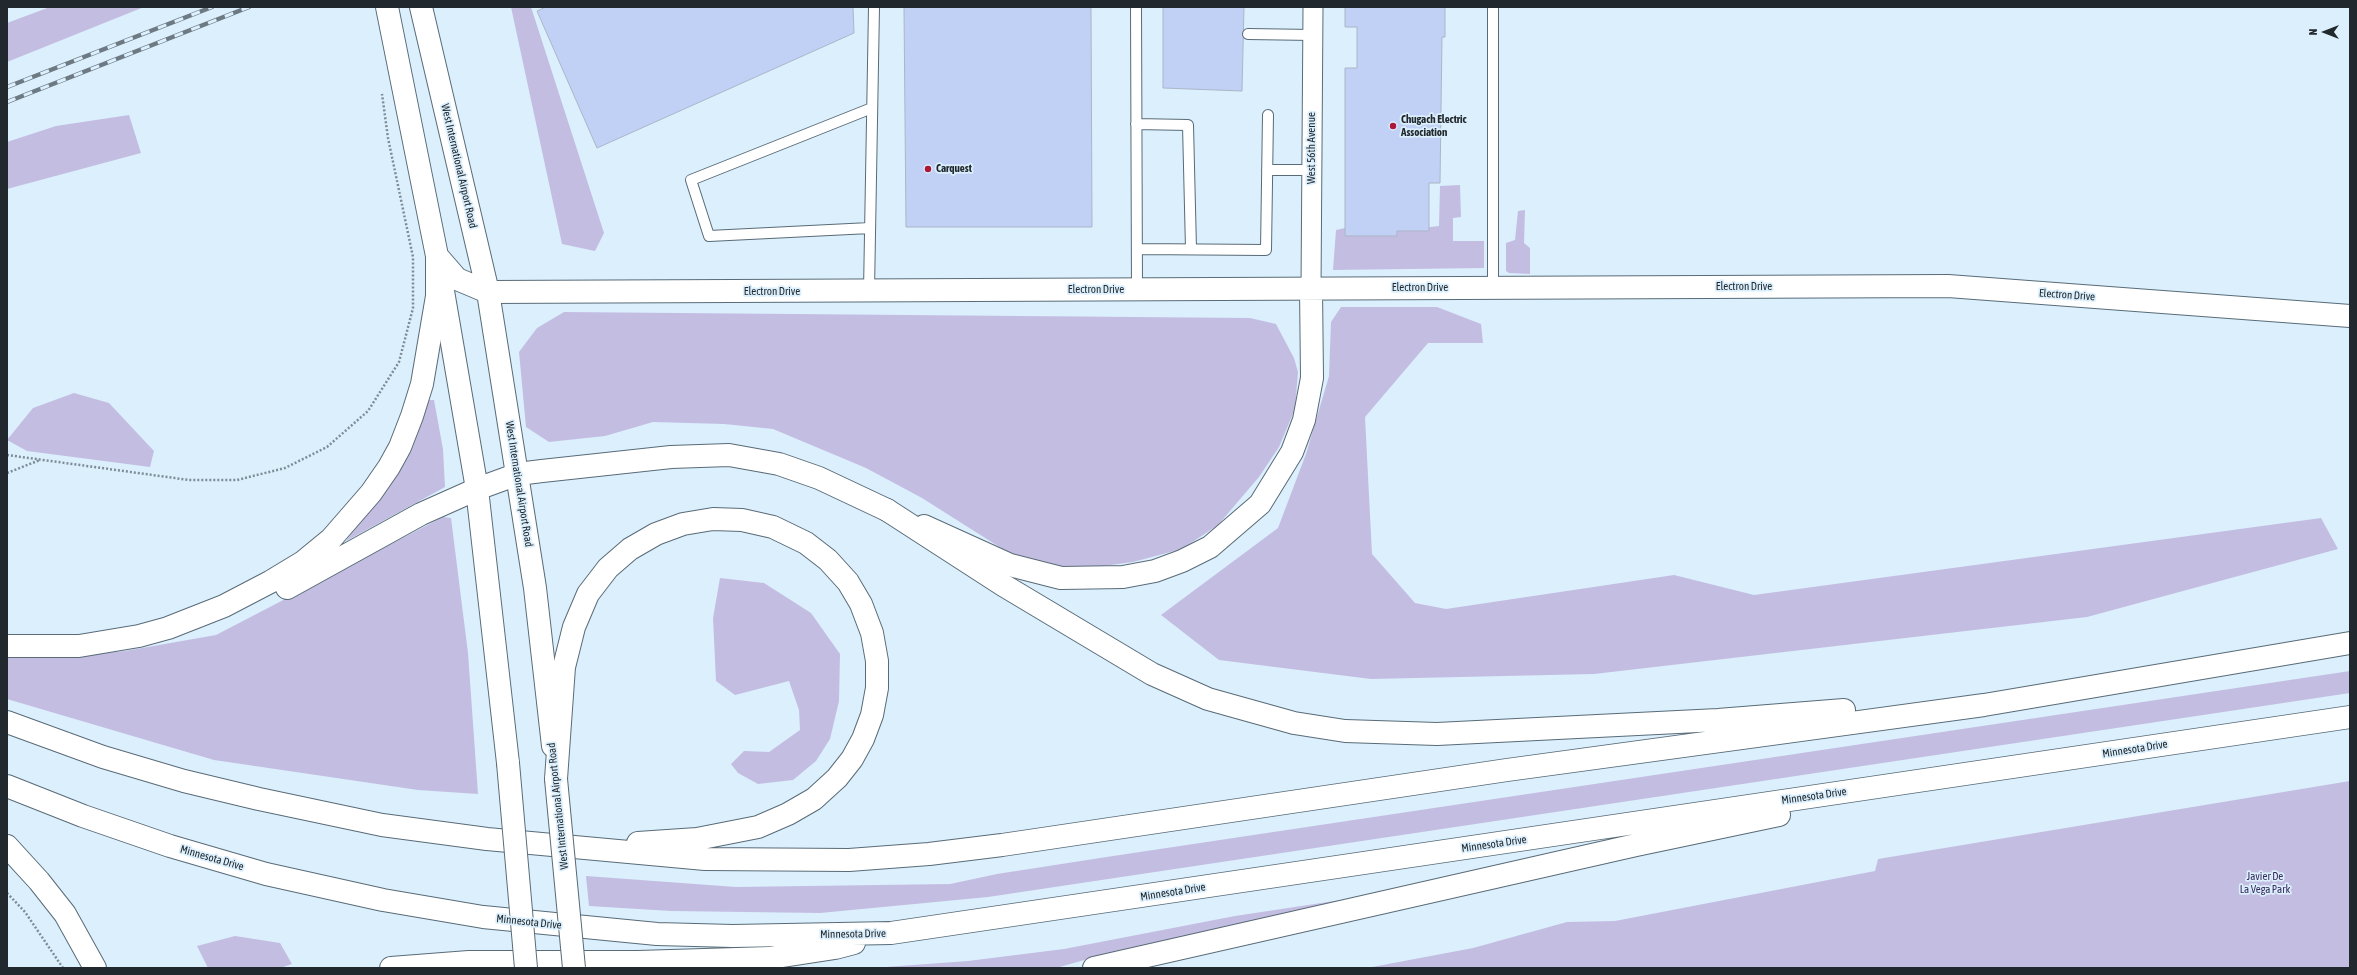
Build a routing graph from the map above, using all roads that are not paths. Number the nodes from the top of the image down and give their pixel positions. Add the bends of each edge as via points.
1 (387, 7) edge
2 (421, 7) edge
3 (874, 7) edge
4 (1136, 7) edge
5 (1313, 7) edge
6 (1493, 7) edge
7 (1248, 34) dead end
8 (1313, 35) junction
9 (872, 108) junction
10 (1268, 115) dead end
11 (1136, 124) junction
12 (1267, 170) junction
13 (1312, 170) junction
14 (870, 228) junction
15 (1136, 249) junction
16 (1191, 249) junction
17 (437, 256) junction
18 (1493, 288) junction
19 (1311, 289) junction
20 (1137, 290) junction
21 (488, 292) junction
22 (869, 292) junction
23 (2350, 316) edge
24 (518, 474) junction
25 (477, 489) junction
26 (887, 510) junction
27 (168, 628) junction
28 (2350, 643) edge
29 (7, 646) edge
30 (1984, 705) junction
31 (2350, 717) edge
32 (7, 722) edge
33 (2003, 768) junction
34 (556, 779) junction
35 (7, 786) edge
36 (7, 846) edge
37 (575, 848) junction
38 (891, 933) junction
39 (96, 968) edge
40 (391, 968) edge
41 (526, 968) edge
42 (574, 968) edge
43 (1094, 968) edge

1 - 17 main road
2 - 21 main road, West International Airport Road
3 - 9 lane
4 - 11 lane
5 - 8 street, West 56th Avenue
6 - 18 lane
7 - 8 lane
8 - 13 street, West 56th Avenue
9 - 14 lane
9 - 14 lane via 691,180 710,236
10 - 12 lane
11 - 15 lane
11 - 16 lane via 1188,125
12 - 13 lane
12 - 16 lane via 1266,250
13 - 19 street, West 56th Avenue
14 - 22 lane
15 - 16 lane
15 - 20 lane
17 - 21 main road via 457,279
17 - 25 main road
17 - 27 main road via 437,296 422,384 400,447 371,493 331,539 303,562 224,606
18 - 19 main road, Electron Drive
18 - 23 main road, Electron Drive via 1948,286
19 - 20 main road, Electron Drive
19 - 26 main road via 1312,378 1304,420 1292,452 1260,504 1210,547 1155,571 1123,577 1060,578 1010,565
20 - 22 main road, Electron Drive
21 - 22 main road, Electron Drive
21 - 24 main road, West International Airport Road
24 - 25 main road
24 - 26 main road via 671,456 729,455 779,464 820,478
24 - 34 main road, West International Airport Road via 535,588
25 - 27 main road via 421,514 290,587 228,616 197,626
25 - 41 main road, bridge via 508,763
26 - 30 main road via 1003,586 1152,674 1208,699 1294,723 1345,731 1438,734 1718,720 1859,709
27 - 29 main road via 139,636 79,646
28 - 30 main road
30 - 37 main road via 1507,770 929,854 849,860 760,860 706,859
31 - 33 main road, Minnesota Drive
32 - 37 main road via 110,759 184,781 274,803 382,825 487,840
33 - 38 main road, Minnesota Drive
33 - 43 main road via 1636,845
34 - 37 main road via 564,666 574,626 588,594 608,568 630,549 656,534 683,524 713,519 742,520 773,527 806,543 828,560 848,582 862,604 872,633 877,660 877,688 872,715 852,759 837,778 814,799 758,827 727,834
34 - 42 main road, West International Airport Road, bridge
35 - 38 main road, Minnesota Drive via 170,846 266,874 383,900 483,917 665,934 733,936
36 - 39 main road via 65,914
38 - 40 main road via 835,948 770,958 638,962 469,962

